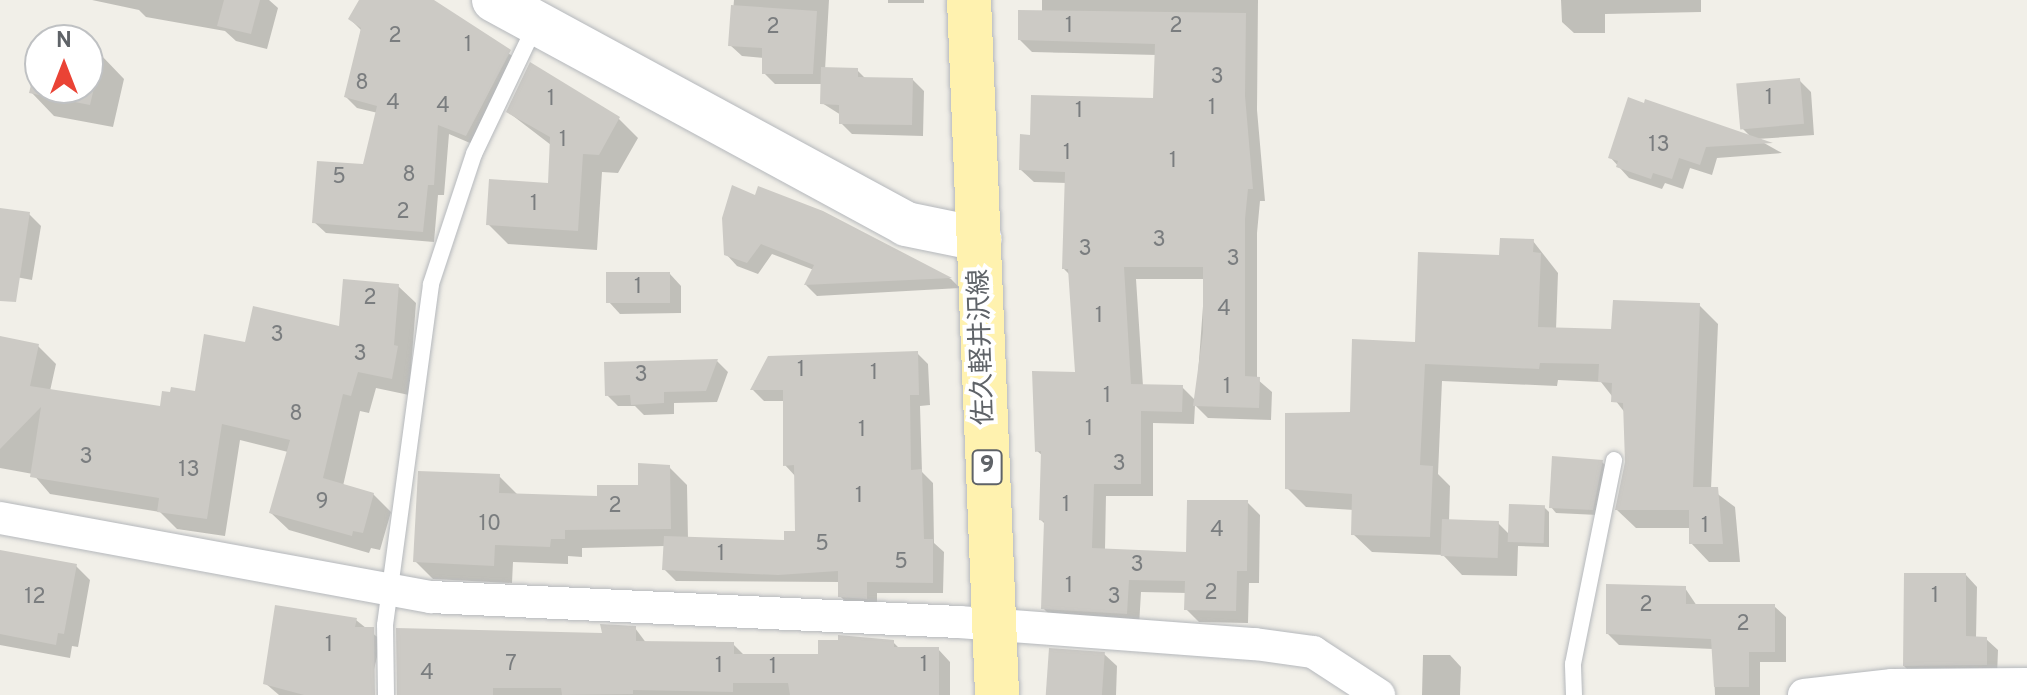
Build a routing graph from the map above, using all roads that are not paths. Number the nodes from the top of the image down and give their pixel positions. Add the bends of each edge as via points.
1 (494, 0) edge
2 (969, 0) edge
3 (535, 26) junction
4 (979, 239) junction
5 (1614, 460) dead end
6 (0, 518) edge
7 (391, 589) junction
8 (993, 624) junction
9 (2027, 684) edge
10 (386, 695) edge
11 (997, 695) edge
12 (1379, 695) edge
13 (1574, 695) edge
14 (1804, 695) edge

1 - 3 street
2 - 4 main road, 佐久軽井沢線 / 9
3 - 4 street via 906,224
3 - 7 lane via 474,154 431,284
4 - 8 main road, 佐久軽井沢線 / 9
5 - 13 lane via 1573,664
6 - 7 street
7 - 8 street via 465,599
7 - 10 lane
8 - 11 main road, 佐久軽井沢線 / 9
8 - 12 street via 1313,652
9 - 14 street via 1892,685

